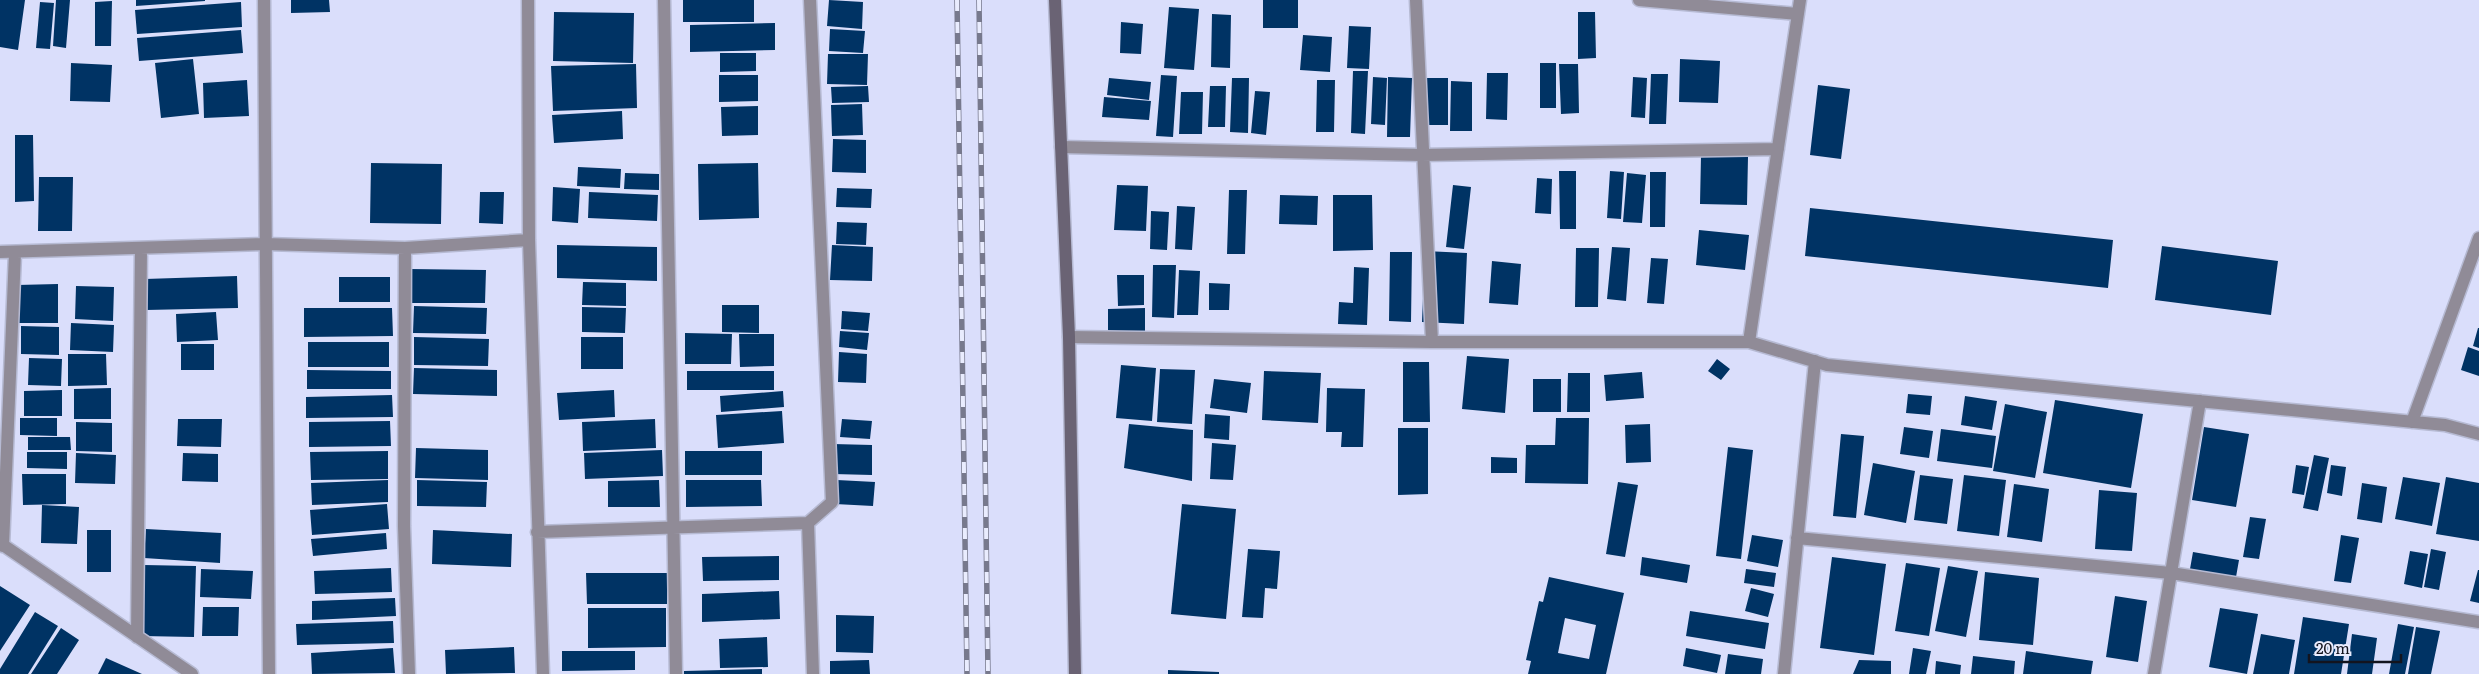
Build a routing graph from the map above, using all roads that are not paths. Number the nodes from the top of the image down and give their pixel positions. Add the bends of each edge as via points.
1 (264, 0) edge
2 (528, 0) edge
3 (664, 0) edge
4 (810, 0) edge
5 (1055, 0) edge
6 (1416, 0) edge
7 (1639, 0) edge
8 (1800, 0) edge
9 (1798, 14) junction
10 (1061, 147) junction
11 (1778, 149) junction
12 (1422, 155) junction
13 (2479, 238) edge
14 (530, 240) junction
15 (266, 244) junction
16 (404, 248) junction
17 (141, 249) junction
18 (0, 252) edge
19 (15, 253) junction
20 (1069, 337) junction
21 (1432, 342) junction
22 (1749, 342) junction
23 (1815, 362) junction
24 (2200, 401) junction
25 (2412, 422) junction
26 (2479, 434) edge
27 (808, 523) junction
28 (674, 528) junction
29 (537, 532) junction
30 (1797, 538) junction
31 (2, 544) edge
32 (2171, 573) junction
33 (2479, 622) edge
34 (137, 637) junction
35 (192, 674) edge
36 (269, 674) edge
37 (409, 674) edge
38 (543, 674) edge
39 (676, 674) edge
40 (813, 674) edge
41 (1075, 674) edge
42 (1784, 674) edge
43 (2154, 674) edge

1 - 15 street
2 - 14 street
3 - 28 street
4 - 27 street via 832,502
5 - 10 street
6 - 12 street
7 - 9 street
8 - 9 street
9 - 11 street
10 - 12 street
10 - 20 street
11 - 12 street
11 - 22 street
12 - 21 street
13 - 25 street
14 - 16 street
14 - 29 street
15 - 16 street
15 - 17 street
15 - 36 street
16 - 37 street via 404,526
17 - 19 street
17 - 34 street
18 - 19 street
19 - 31 street
20 - 21 street
20 - 41 street
21 - 22 street
22 - 23 street
23 - 24 street
23 - 30 street
24 - 25 street
24 - 32 street
25 - 26 street via 2446,425
27 - 28 street
27 - 40 street
28 - 29 street
28 - 39 street
29 - 38 street
30 - 32 street
30 - 42 street
31 - 34 street
32 - 33 street
32 - 43 street
34 - 35 street

